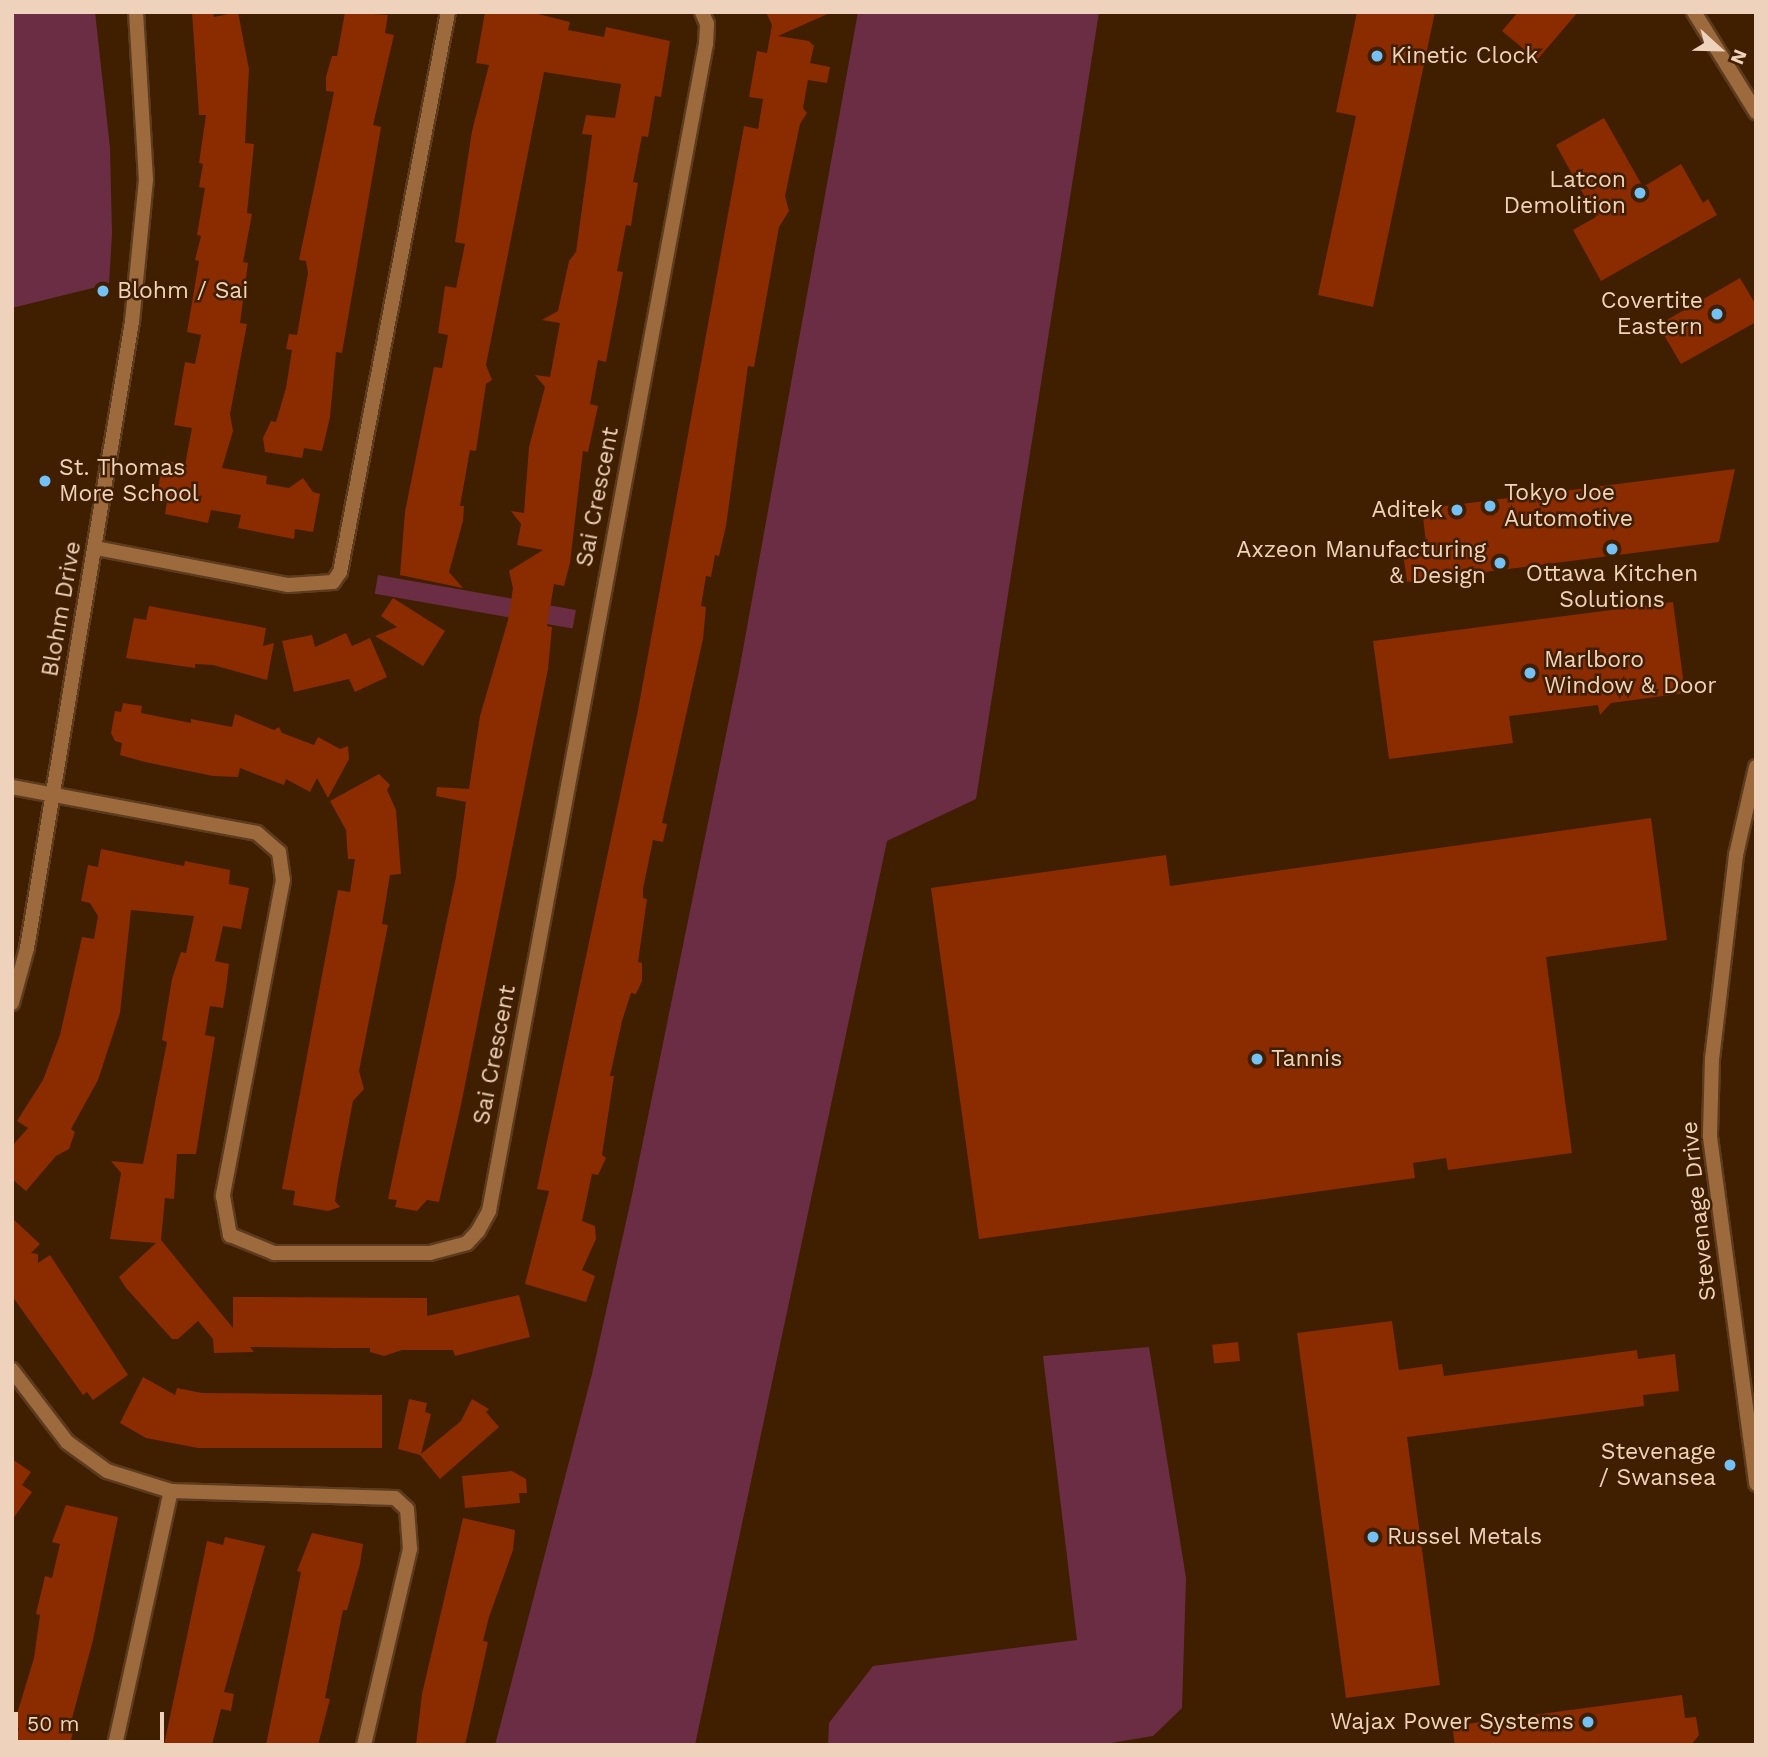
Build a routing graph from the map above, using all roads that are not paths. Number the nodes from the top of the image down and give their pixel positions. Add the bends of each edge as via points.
1 (136, 12) edge
2 (448, 12) edge
3 (702, 12) edge
4 (1694, 12) edge
5 (1756, 112) edge
6 (96, 548) junction
7 (1756, 767) edge
8 (12, 787) edge
9 (50, 794) junction
10 (12, 1003) edge
11 (12, 1370) edge
12 (1756, 1484) edge
13 (171, 1492) junction
14 (115, 1745) edge
15 (364, 1745) edge

1 - 6 street, Blohm Drive via 146,180 132,322
2 - 6 street via 340,572 333,582 288,585
3 - 9 street, Sai Crescent via 706,44 491,1198 478,1231 467,1242 430,1253 274,1253 230,1235 223,1196 283,880 279,852 257,833
4 - 5 street
6 - 9 street, Blohm Drive
7 - 12 street, Stevenage Drive via 1736,855 1712,1058 1710,1137
8 - 9 street
9 - 10 street, Blohm Drive via 27,948
11 - 13 street via 67,1442 107,1471
13 - 14 street
13 - 15 street via 396,1498 407,1509 410,1549

